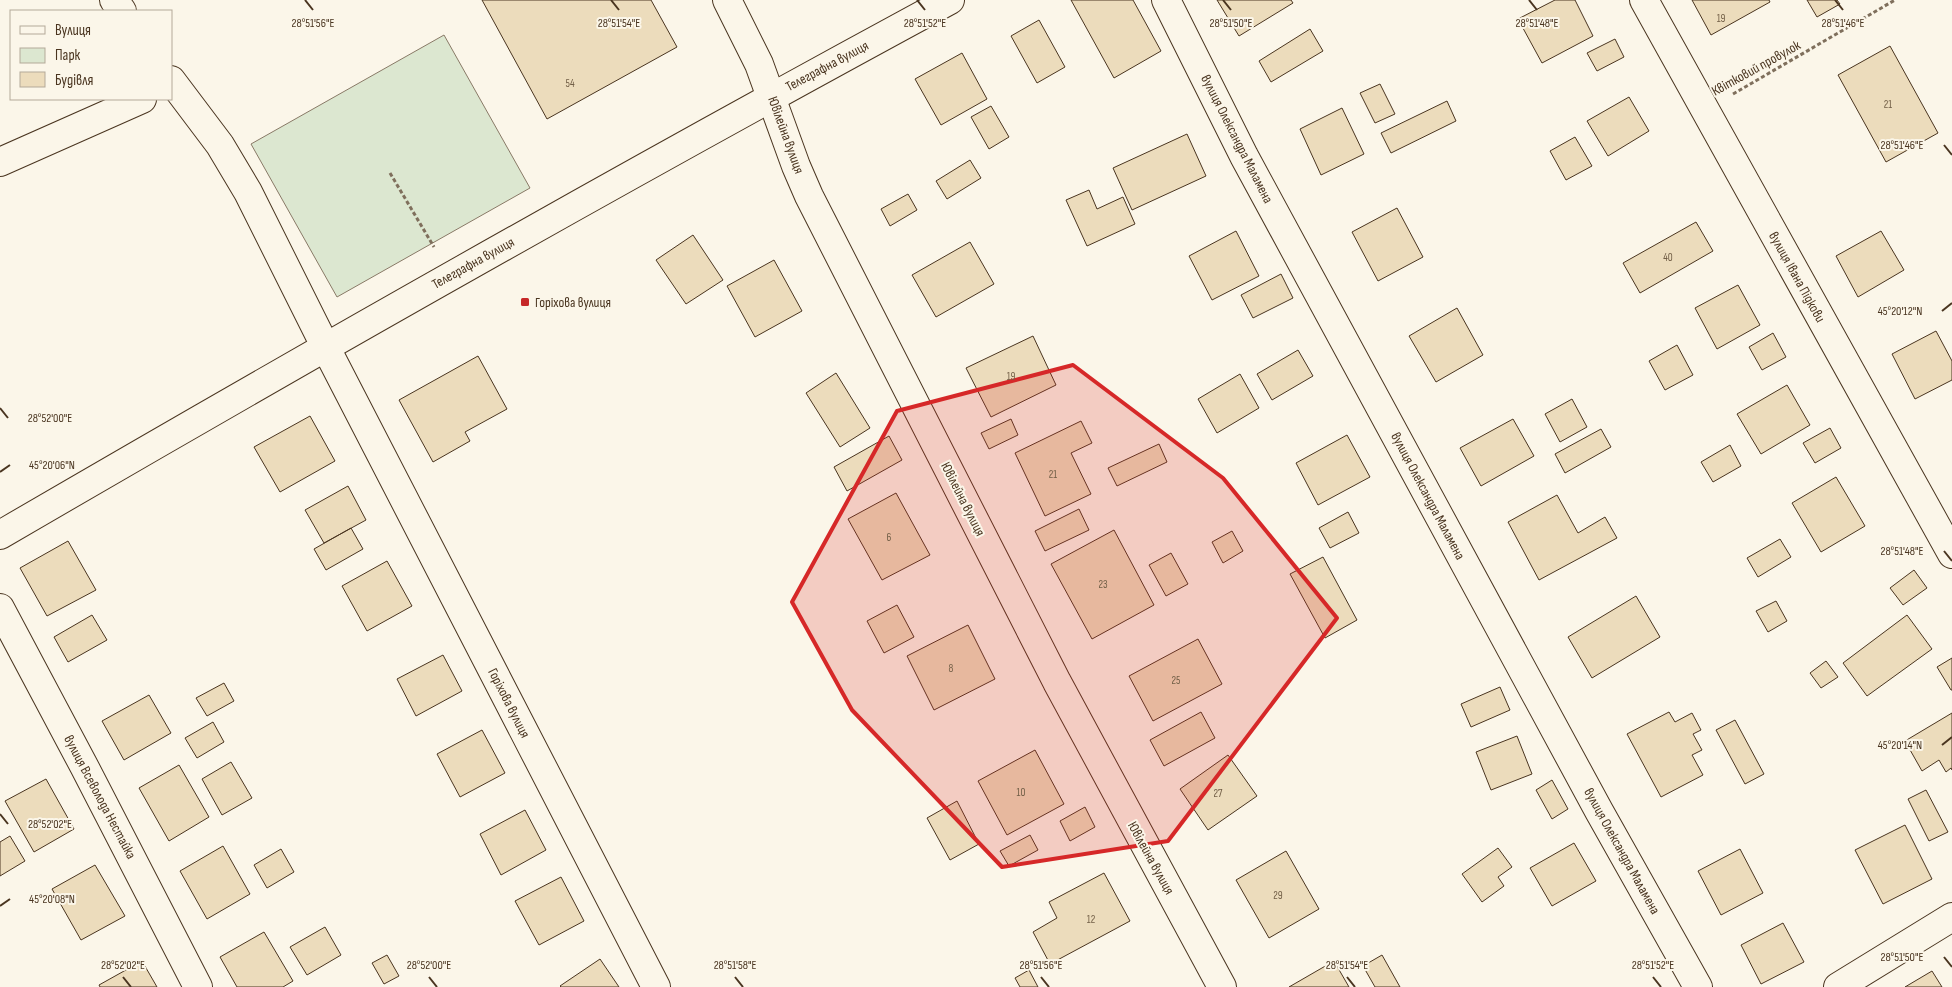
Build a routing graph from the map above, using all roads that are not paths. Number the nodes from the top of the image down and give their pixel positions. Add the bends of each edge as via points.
1 (727, 0) edge
2 (950, 0) edge
3 (1166, 0) edge
4 (1644, 0) edge
5 (172, 83) edge
6 (772, 96) junction
7 (140, 100) edge
8 (0, 162) edge
9 (325, 346) junction
10 (0, 535) edge
11 (1952, 554) edge
12 (0, 608) edge
13 (1952, 917) edge
14 (198, 987) edge
15 (656, 987) edge
16 (1222, 987) edge
17 (1698, 987) edge
18 (1838, 987) edge

1 - 6 street, Ювілейна вулиця
2 - 6 street, Телеграфна вулиця
3 - 17 street, вулиця Олександра Маламена via 1244,156
4 - 11 street, вулиця Івана Підкови
5 - 9 street, Горіхова вулиця via 230,161
6 - 9 street, Телеграфна вулиця
6 - 16 street, Ювілейна вулиця via 809,196 1056,682
7 - 8 street
9 - 10 street, Телеграфна вулиця
9 - 15 street, Горіхова вулиця
12 - 14 street, вулиця Всеволода Нестайка
13 - 18 street

